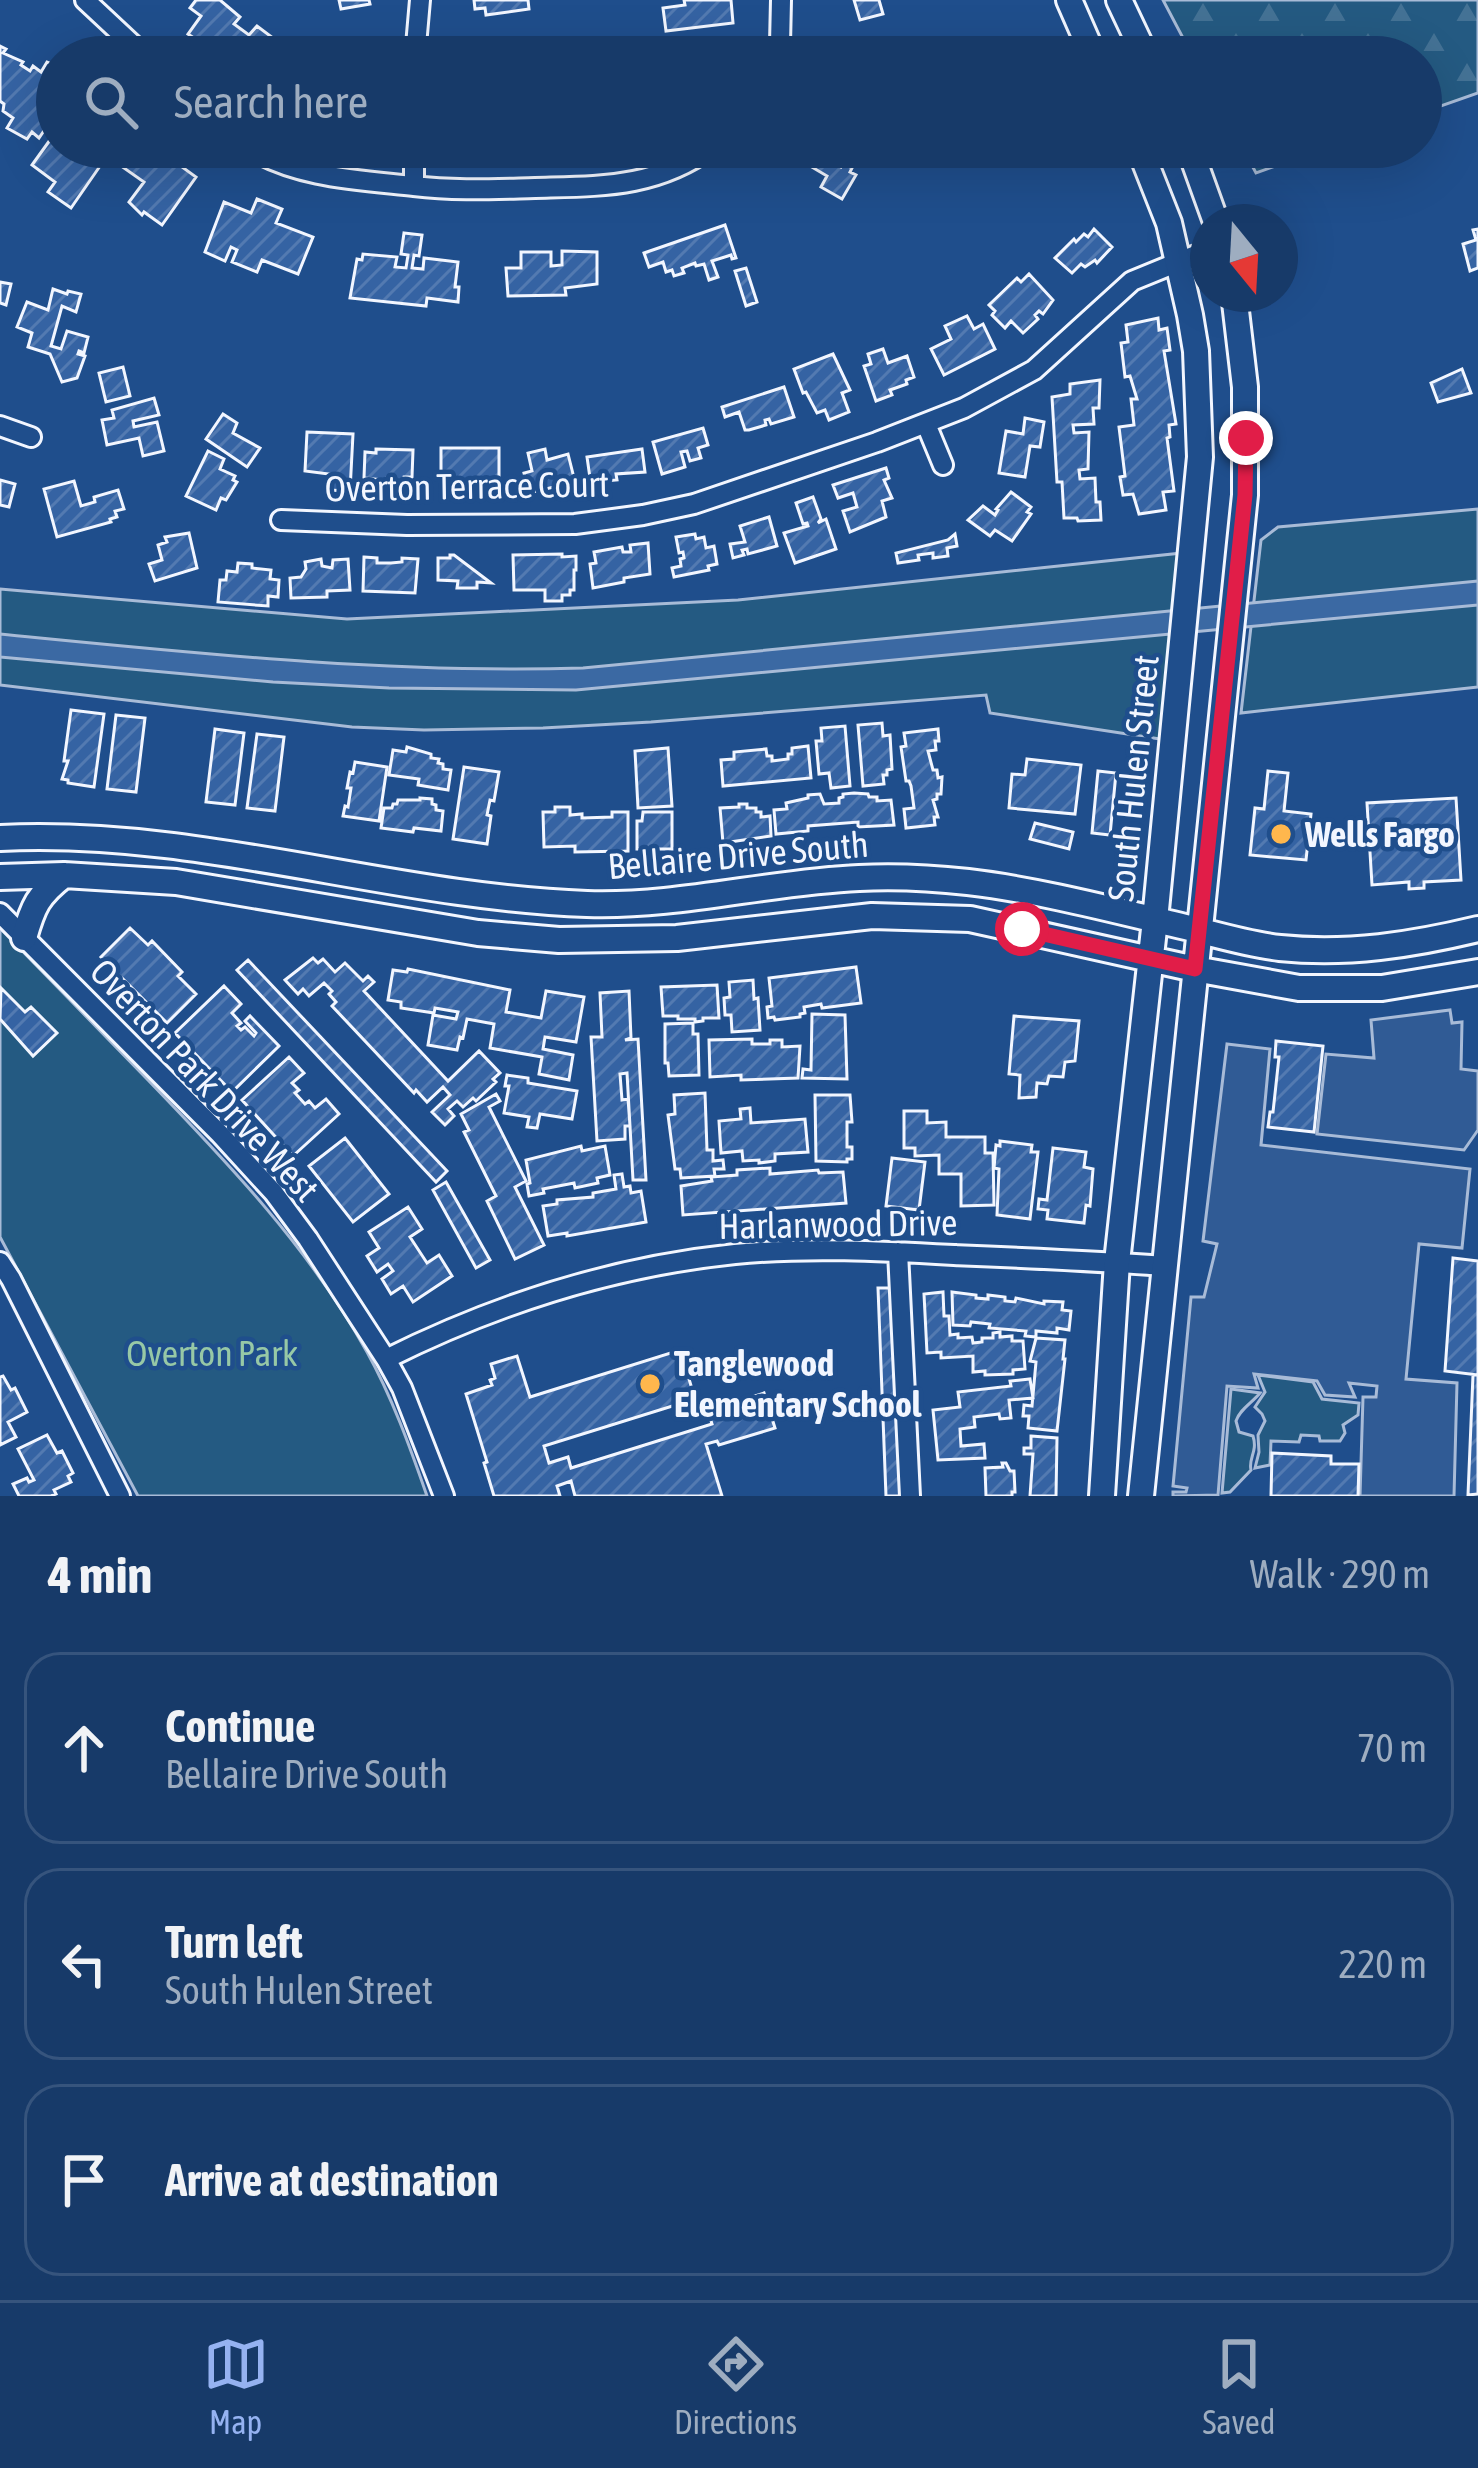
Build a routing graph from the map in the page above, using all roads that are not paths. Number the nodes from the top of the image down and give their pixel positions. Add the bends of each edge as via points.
1 (85, 0) edge
2 (420, 0) edge
3 (781, 0) edge
4 (1069, 0) edge
5 (1119, 0) edge
6 (124, 36) edge
7 (417, 36) edge
8 (780, 36) edge
9 (1085, 36) edge
10 (1136, 36) edge
11 (299, 168) edge
12 (414, 168) edge
13 (678, 168) edge
14 (1148, 168) edge
15 (1197, 168) edge
16 (414, 186) junction
17 (1210, 204) edge
18 (1190, 257) edge
19 (1180, 261) junction
20 (1236, 312) edge
21 (926, 424) junction
22 (0, 426) edge
23 (31, 437) dead end
24 (943, 465) dead end
25 (281, 520) dead end
26 (0, 838) edge
27 (267, 860) junction
28 (64, 874) junction
29 (0, 877) edge
30 (896, 878) junction
31 (259, 894) junction
32 (636, 904) junction
33 (0, 913) edge
34 (896, 915) junction
35 (1155, 920) junction
36 (1478, 929) edge
37 (1199, 930) junction
38 (24, 938) junction
39 (638, 940) junction
40 (1478, 943) edge
41 (1150, 958) junction
42 (1195, 969) junction
43 (1471, 973) edge
44 (898, 1252) junction
45 (0, 1262) edge
46 (1117, 1262) junction
47 (1165, 1266) junction
48 (386, 1359) junction
49 (117, 1495) edge
50 (444, 1496) edge
51 (910, 1496) edge
52 (1102, 1496) edge
53 (1141, 1496) edge

1 - 6 street
2 - 7 street
3 - 8 street
4 - 9 main road
5 - 10 main road
11 - 16 street
12 - 16 street
13 - 16 street via 616,186
14 - 19 main road, South Hulen Street
15 - 17 main road
18 - 19 street, Overton Terrace Court
19 - 21 street, Overton Terrace Court via 1123,287 1019,380
19 - 35 main road, South Hulen Street via 1196,351 1200,457
20 - 37 main road via 1246,482
21 - 24 street
21 - 25 street, Overton Terrace Court via 694,504 631,517 540,525
22 - 23 street
26 - 27 main road, Bellaire Drive South via 115,839
27 - 31 main road
27 - 32 main road, Bellaire Drive South via 509,898
28 - 29 main road, Bellaire Drive South
28 - 31 main road, Bellaire Drive South
28 - 38 main road via 40,893
30 - 32 main road, Bellaire Drive South
30 - 34 main road
30 - 35 main road, Bellaire Drive South via 1006,888
31 - 39 main road, Bellaire Drive South via 522,938
32 - 39 main road
33 - 38 street, Overton Park Drive West
34 - 39 main road, Bellaire Drive South
34 - 41 main road, Bellaire Drive South via 970,919
35 - 37 main road, Bellaire Drive South
35 - 41 main road, South Hulen Street
36 - 37 main road, Bellaire Drive South via 1345,951 1274,947
37 - 42 main road
38 - 48 street, Overton Park Drive West via 274,1193
40 - 43 main road via 1461,957
41 - 42 main road, Bellaire Drive South
41 - 46 main road, South Hulen Street
42 - 43 main road, Bellaire Drive South via 1322,989
42 - 47 main road
44 - 46 street, Harlanwood Drive
44 - 48 street, Harlanwood Drive via 737,1254 636,1270 518,1301
44 - 51 street
45 - 49 street
46 - 47 street, Harlanwood Drive
46 - 52 main road, South Hulen Street
47 - 53 main road
48 - 50 street, Overton Park Drive West

